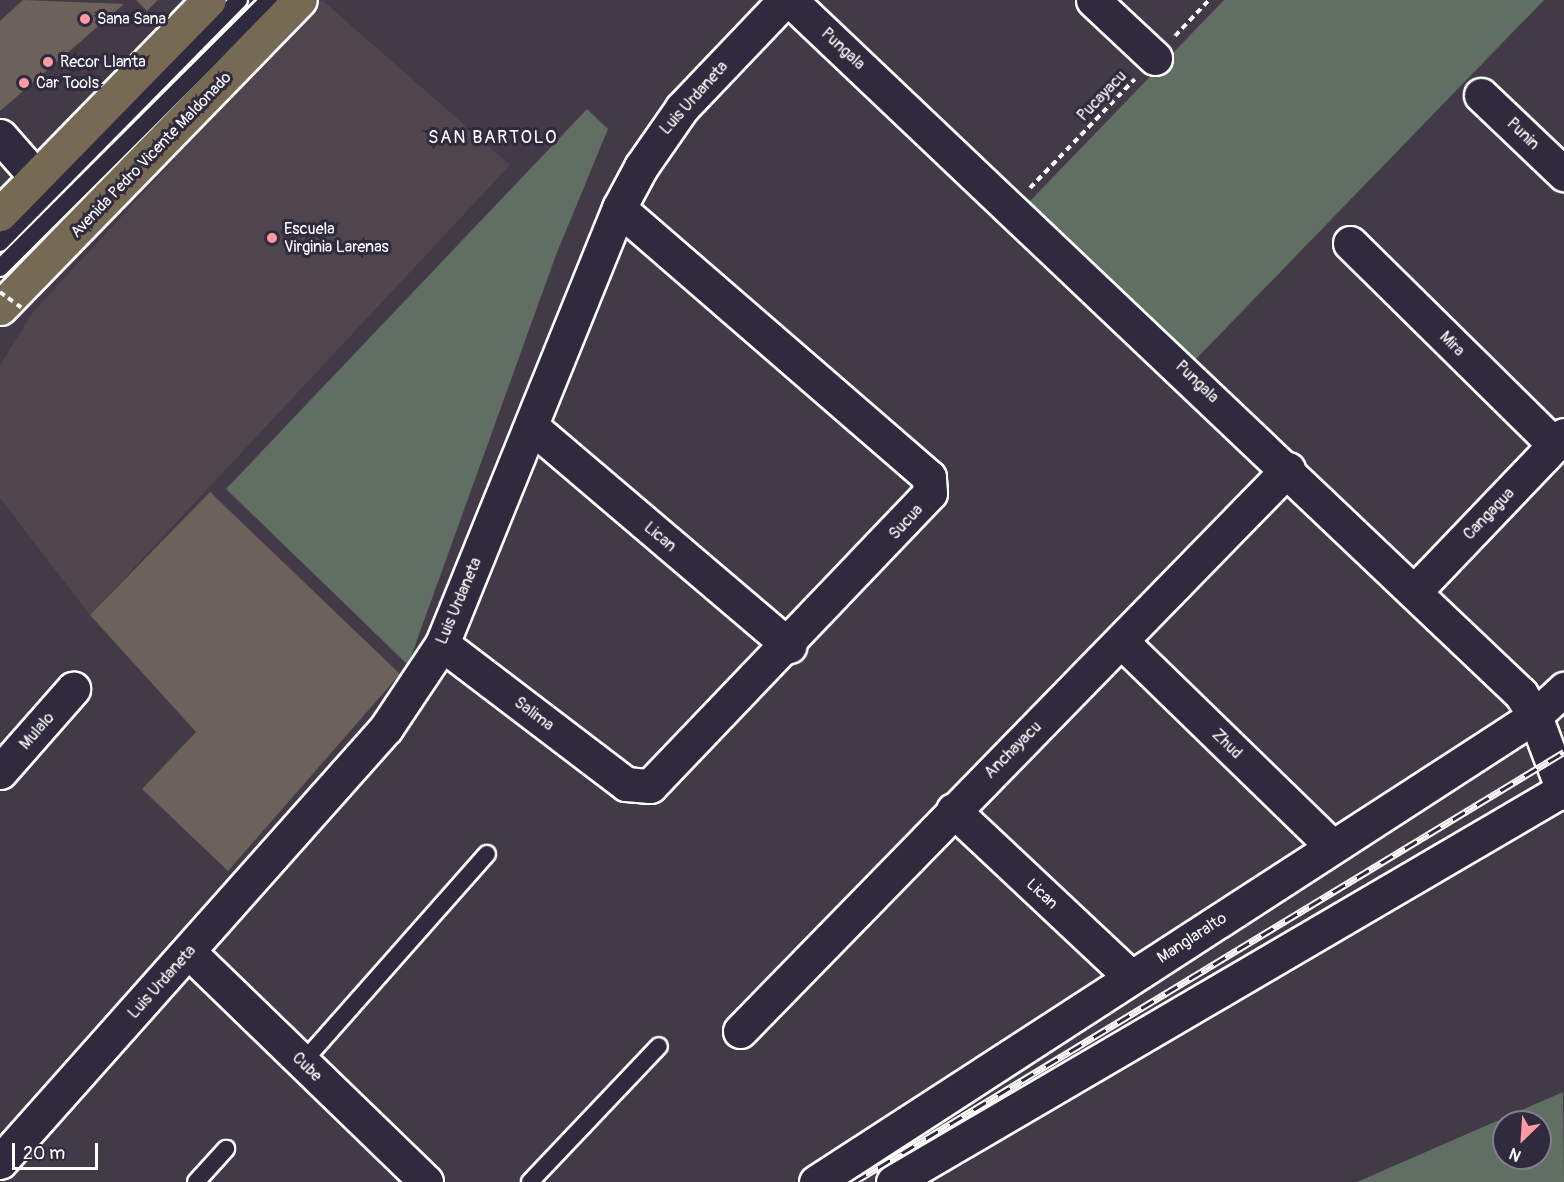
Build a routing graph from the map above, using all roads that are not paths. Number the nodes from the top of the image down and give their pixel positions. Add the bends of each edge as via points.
1 (209, 0) edge
2 (239, 0) edge
3 (268, 0) edge
4 (300, 0) edge
5 (785, 0) edge
6 (790, 0) edge
7 (1093, 0) edge
8 (1155, 58) road end
9 (1481, 95) dead end
10 (0, 136) edge
11 (1564, 174) edge
12 (36, 177) junction
13 (619, 208) junction
14 (0, 214) edge
15 (0, 243) edge
16 (1350, 243) dead end
17 (0, 268) edge
18 (10, 308) edge
19 (531, 427) junction
20 (1559, 440) edge
21 (1288, 470) junction
22 (1414, 592) junction
23 (1121, 641) junction
24 (442, 644) junction
25 (789, 646) junction
26 (73, 689) dead end
27 (1564, 689) edge
28 (1535, 716) junction
29 (0, 772) edge
30 (626, 784) joint
31 (1564, 791) edge
32 (953, 810) junction
33 (1332, 846) junction
34 (488, 854) dead end
35 (189, 952) junction
36 (1131, 977) junction
37 (740, 1032) dead end
38 (659, 1046) dead end
39 (302, 1063) junction
40 (226, 1149) dead end
41 (0, 1162) edge
42 (196, 1182) edge
43 (426, 1182) edge
44 (530, 1182) edge
45 (816, 1182) edge
46 (892, 1182) edge

1 - 12 main road
2 - 15 lane
3 - 17 lane
4 - 18 main road, Avenida Pedro Vicente Maldonado
5 - 13 street, Luis Urdaneta via 682,108
6 - 21 street, Pungala
7 - 8 street
9 - 11 street, Punin
10 - 12 street
12 - 14 main road
13 - 19 street, Luis Urdaneta
13 - 25 street, Sucua via 931,482 928,499
16 - 20 street, Mira
19 - 24 street, Luis Urdaneta
19 - 25 street, Lican
20 - 22 street, Cangagua
21 - 22 street, Pungala
21 - 23 street, Anchayacu
22 - 28 street, Pungala via 1521,694
23 - 32 street, Anchayacu
23 - 33 street, Zhud
24 - 30 street, Salima
24 - 35 street, Luis Urdaneta via 366,754
25 - 30 street, Sucua via 650,786
26 - 29 street, Mulalo
27 - 28 street, Manglaralto
28 - 31 street, Pungala
28 - 33 street, Manglaralto
31 - 46 street
32 - 36 street, Lican
32 - 37 street, Anchayacu
33 - 36 street, Manglaralto
34 - 39 lane
35 - 39 street, Cube
35 - 41 street, Luis Urdaneta
36 - 45 street, Manglaralto
38 - 44 lane
39 - 43 street, Cube
40 - 42 lane

